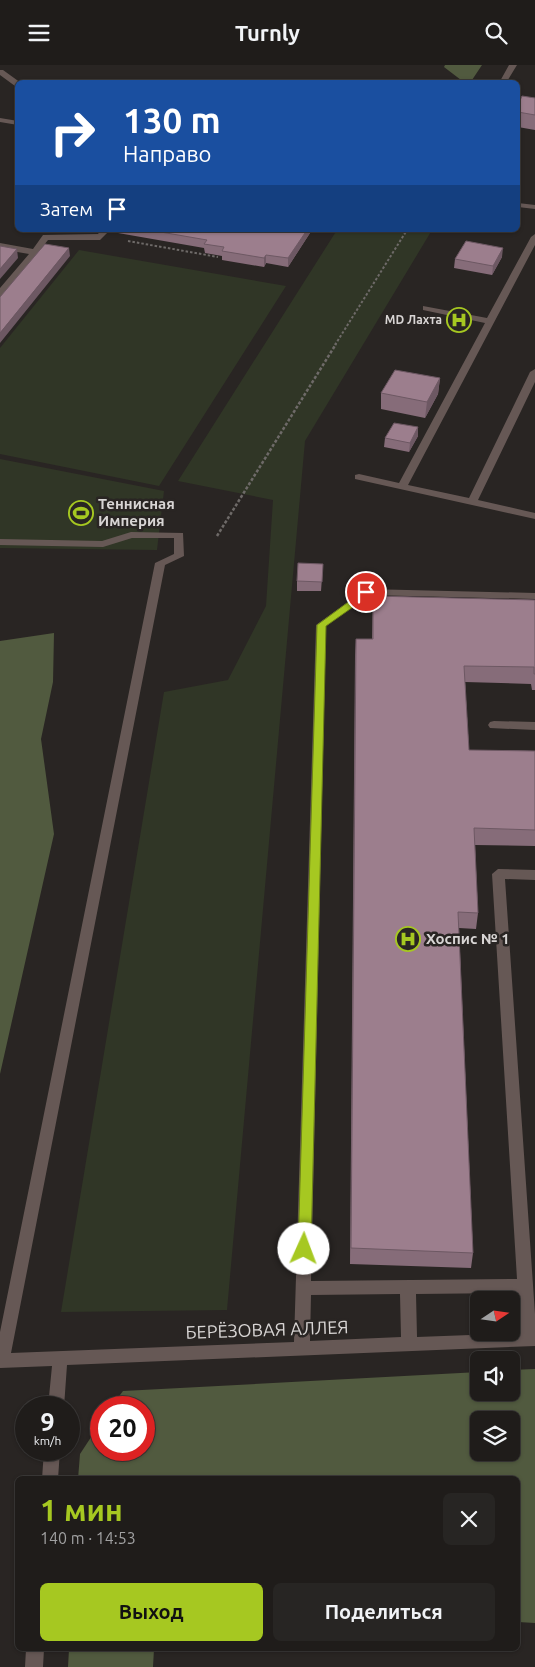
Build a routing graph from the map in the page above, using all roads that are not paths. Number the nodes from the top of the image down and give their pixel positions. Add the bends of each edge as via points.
1 (513, 65) edge
2 (0, 72) edge
3 (504, 80) edge
4 (15, 82) edge
5 (0, 120) edge
6 (15, 122) edge
7 (520, 205) edge
8 (535, 207) edge
9 (103, 233) edge
10 (535, 237) edge
11 (0, 246) edge
12 (35, 252) junction
13 (0, 294) edge
14 (426, 308) dead end
15 (490, 321) junction
16 (535, 372) edge
17 (359, 477) dead end
18 (402, 486) junction
19 (472, 502) junction
20 (535, 516) edge
21 (0, 542) edge
22 (535, 597) edge
23 (494, 725) dead end
24 (535, 726) edge
25 (535, 875) edge
26 (525, 1286) junction
27 (408, 1287) junction
28 (303, 1288) junction
29 (532, 1339) edge
30 (409, 1344) junction
31 (302, 1349) junction
32 (60, 1359) junction
33 (1, 1361) edge
34 (57, 1396) edge
35 (51, 1461) edge
36 (50, 1476) edge
37 (36, 1651) edge
38 (34, 1667) edge

1 - 3 street
2 - 4 street
5 - 6 street
7 - 8 street
9 - 12 street via 46,237
10 - 15 street
11 - 12 street
12 - 13 street
14 - 15 street
15 - 18 street
16 - 19 street
17 - 18 street
18 - 19 street
19 - 20 street
21 - 33 street via 103,544 131,535 179,535 179,556 160,563
22 - 28 street via 366,592 322,625
23 - 24 street
25 - 26 street via 498,874
26 - 27 street
26 - 29 street
27 - 28 street
27 - 30 street
28 - 31 street
29 - 30 street, БЕРЁЗОВАЯ АЛЛЕЯ
30 - 31 street, БЕРЁЗОВАЯ АЛЛЕЯ
31 - 32 street, БЕРЁЗОВАЯ АЛЛЕЯ
32 - 33 street, БЕРЁЗОВАЯ АЛЛЕЯ
32 - 34 street
35 - 36 street
37 - 38 street

